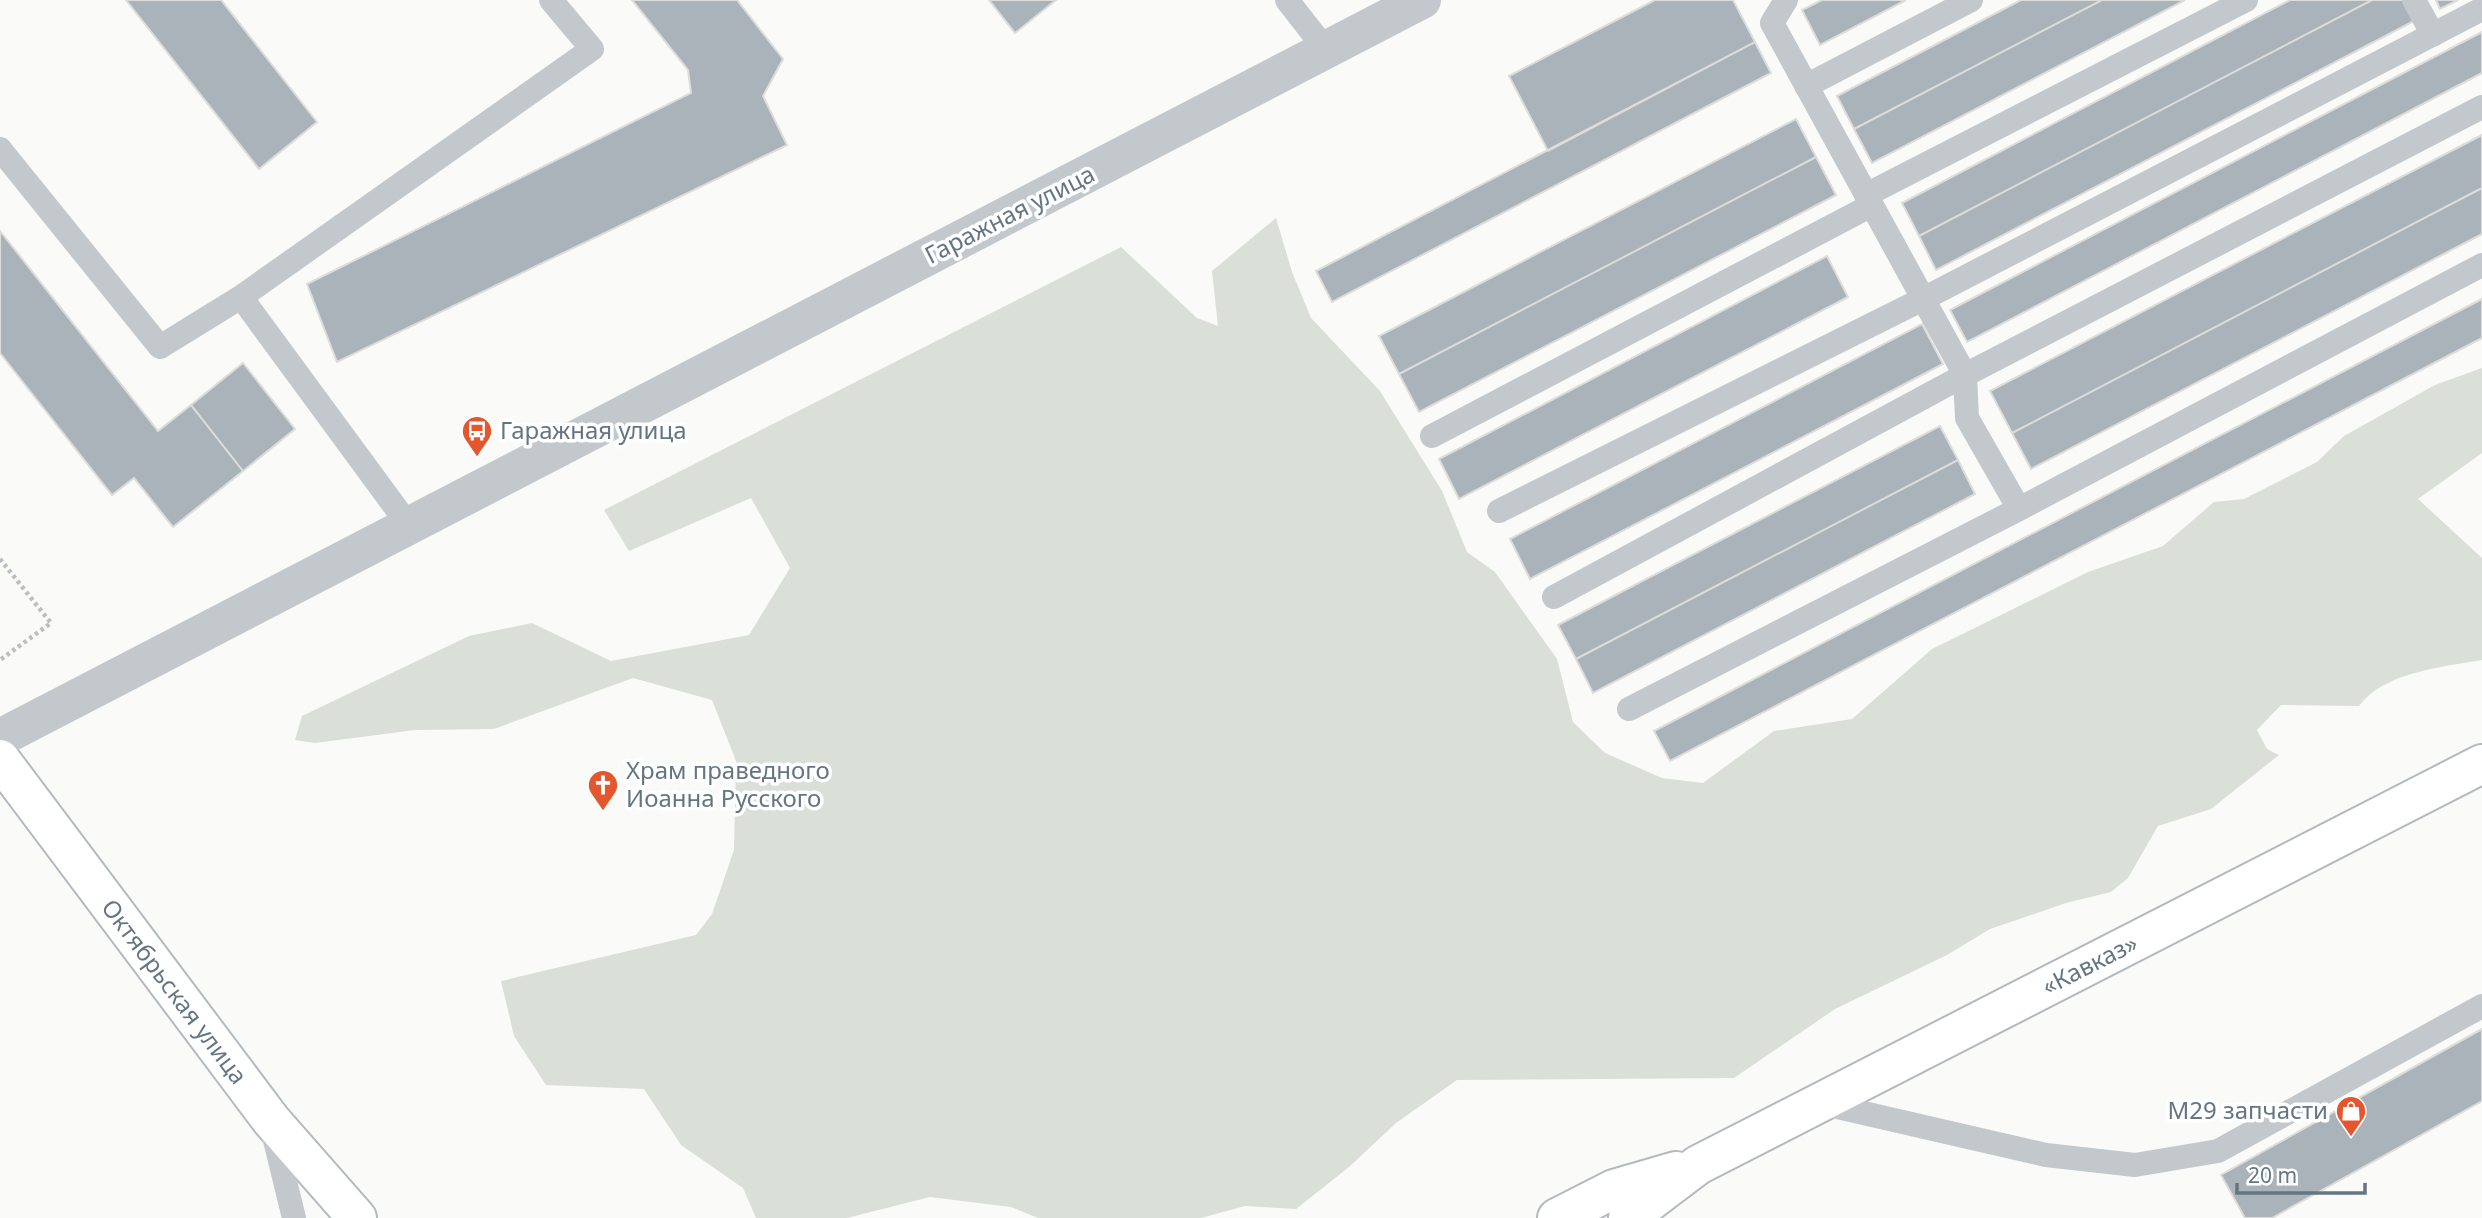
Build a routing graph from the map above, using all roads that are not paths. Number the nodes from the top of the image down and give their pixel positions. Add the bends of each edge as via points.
1 (551, 0) edge
2 (1287, 0) edge
3 (1422, 0) edge
4 (1786, 0) edge
5 (1971, 0) edge
6 (2246, 0) edge
7 (2414, 0) edge
8 (2482, 9) edge
9 (2433, 35) junction
10 (1326, 50) junction
11 (1807, 86) junction
12 (2482, 107) edge
13 (0, 149) edge
14 (1869, 200) junction
15 (2482, 265) edge
16 (241, 297) junction
17 (1923, 299) junction
18 (1965, 375) junction
19 (1432, 436) dead end
20 (2019, 509) junction
21 (1499, 511) dead end
22 (410, 527) junction
23 (1554, 597) dead end
24 (1629, 709) dead end
25 (0, 738) edge
26 (0, 759) edge
27 (2482, 764) edge
28 (2482, 1006) edge
29 (1820, 1103) junction
30 (271, 1120) junction
31 (1698, 1165) junction
32 (294, 1218) edge
33 (357, 1218) edge
34 (1557, 1218) edge
35 (1628, 1218) edge

1 - 16 lane via 592,49
2 - 10 lane
3 - 10 street, Гаражная улица
4 - 11 lane via 1772,23
5 - 11 lane
6 - 14 lane
7 - 9 lane
8 - 9 lane
9 - 17 lane
10 - 22 street, Гаражная улица
11 - 14 lane
12 - 18 lane
13 - 16 lane via 160,347
14 - 17 lane
14 - 19 lane
15 - 20 lane
16 - 22 lane
17 - 18 lane
17 - 21 lane
18 - 20 lane via 1967,418
18 - 23 lane
20 - 24 lane
22 - 25 street, Гаражная улица
26 - 30 main road, Октябрьская улица
27 - 29 main road, «Кавказ»
28 - 29 lane via 2218,1151 2135,1165 2046,1156
29 - 31 main road, «Кавказ»
30 - 32 lane
30 - 33 main road, Октябрьская улица
31 - 34 main road, «Кавказ» via 1615,1189
31 - 35 main road, «Кавказ»

